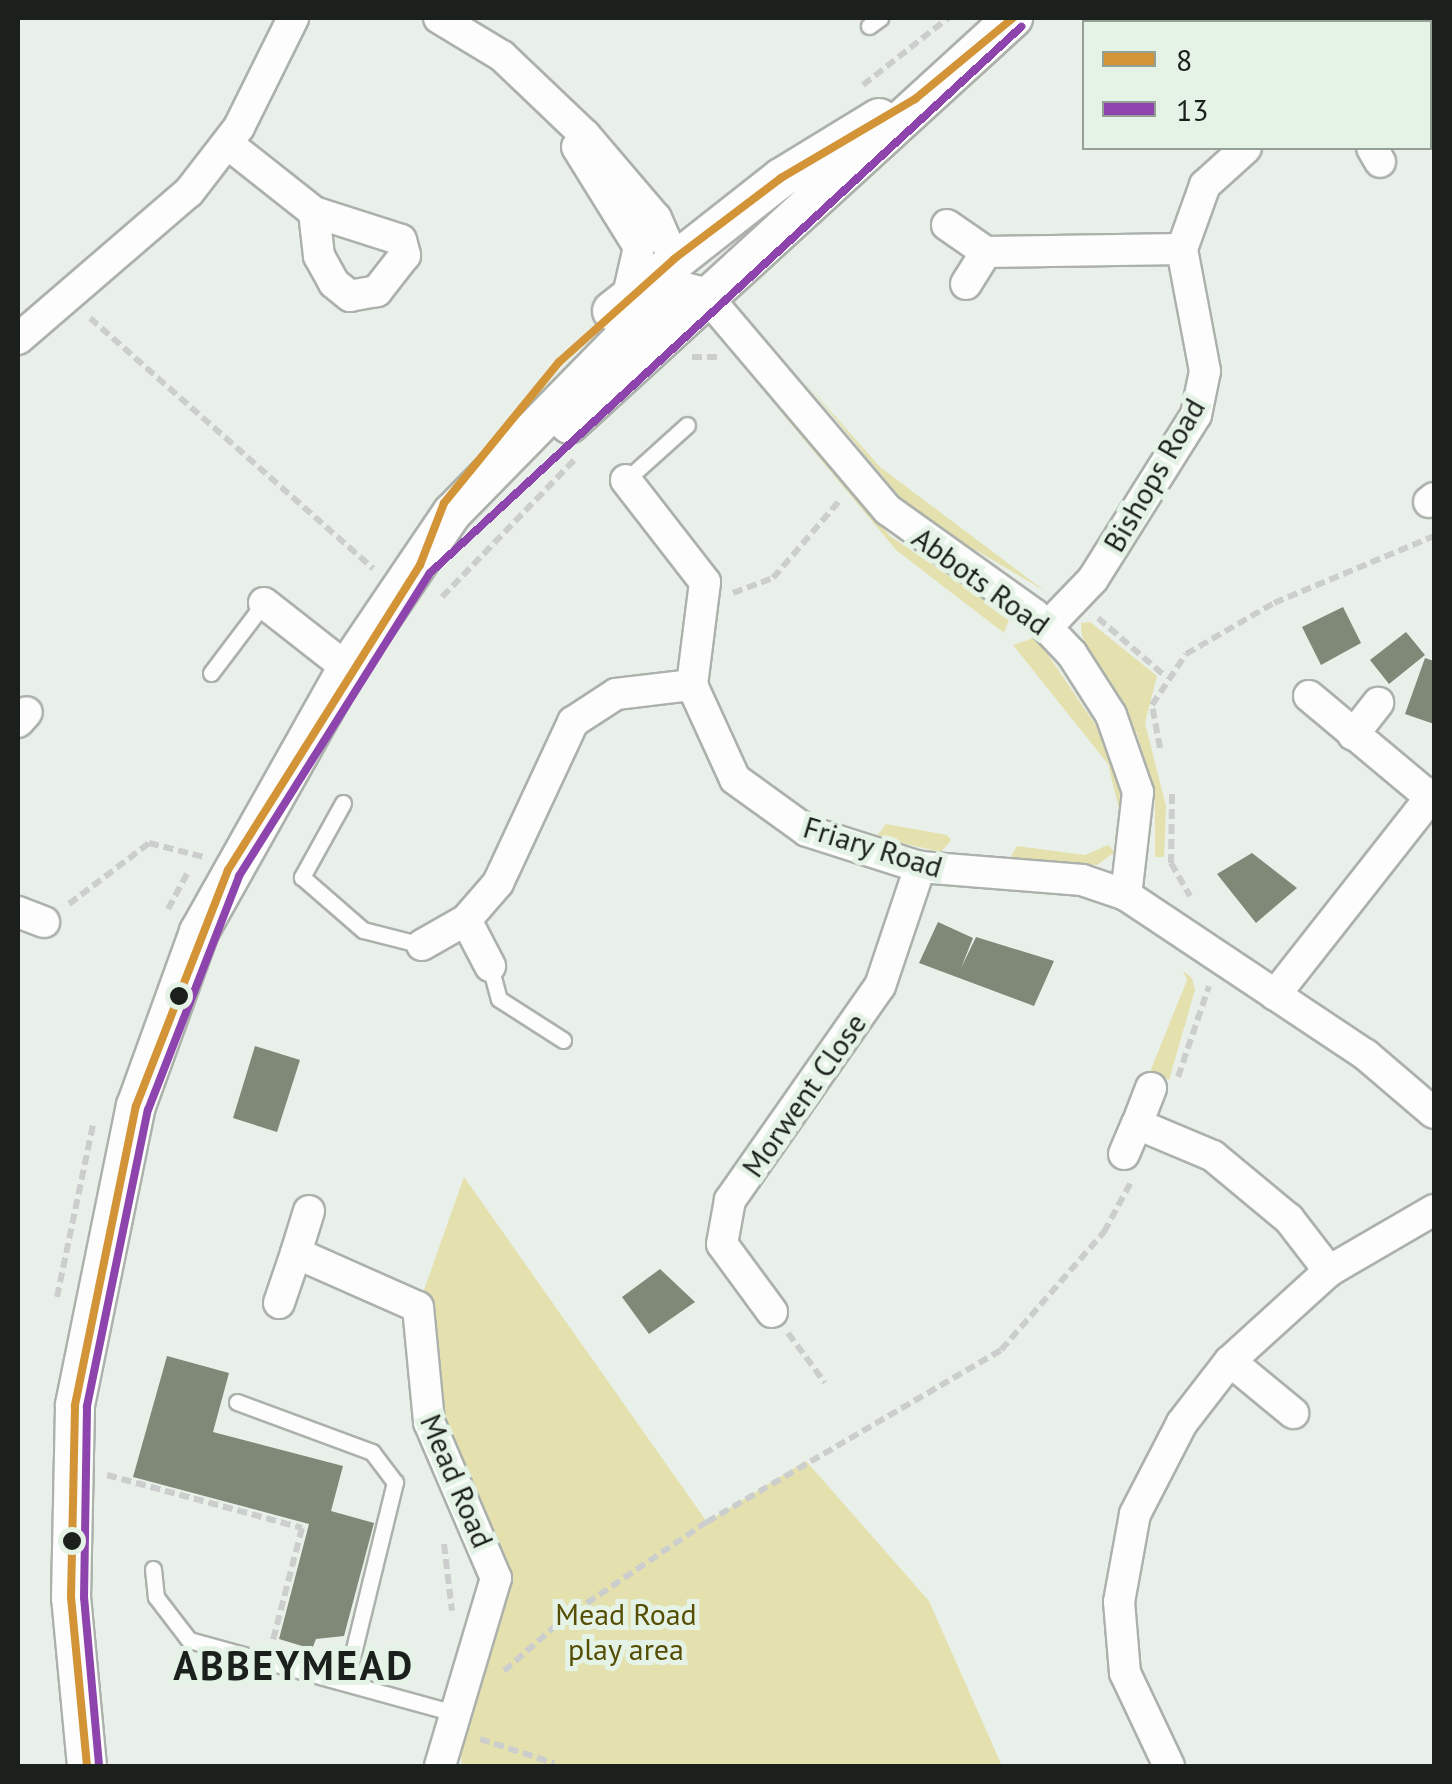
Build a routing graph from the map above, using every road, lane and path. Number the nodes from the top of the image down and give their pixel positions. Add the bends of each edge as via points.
1 (293, 18) edge
2 (439, 18) edge
3 (1013, 18) edge
4 (475, 26) edge
5 (914, 99) junction
6 (228, 144) junction
7 (1244, 150) edge
8 (314, 212) dead end
9 (947, 225) dead end
10 (644, 226) junction
11 (714, 228) junction
12 (1182, 250) junction
13 (986, 252) junction
14 (674, 259) junction
15 (966, 284) dead end
16 (628, 296) junction
17 (66, 298) junction
18 (708, 298) junction
19 (18, 340) edge
20 (740, 340) junction
21 (680, 357) dead end
22 (687, 425) dead end
23 (590, 445) dead end
24 (626, 480) joint
25 (841, 499) dead end
26 (1434, 536) edge
27 (417, 590) junction
28 (707, 590) junction
29 (1072, 601) junction
30 (264, 602) joint
31 (1048, 626) junction
32 (347, 668) junction
33 (212, 672) dead end
34 (1165, 676) junction
35 (692, 685) junction
36 (1309, 696) dead end
37 (1378, 703) dead end
38 (1354, 735) junction
39 (1166, 766) dead end
40 (1168, 778) dead end
41 (1433, 795) edge
42 (343, 803) dead end
43 (920, 867) junction
44 (228, 870) junction
45 (1126, 895) junction
46 (1200, 905) dead end
47 (31, 917) edge
48 (466, 920) junction
49 (422, 945) joint
50 (1221, 958) junction
51 (490, 966) joint
52 (1275, 995) junction
53 (563, 1040) dead end
54 (1161, 1090) joint
55 (1434, 1113) edge
56 (1137, 1124) junction
57 (1131, 1161) joint
58 (1434, 1210) edge
59 (309, 1211) dead end
60 (296, 1253) junction
61 (1329, 1272) junction
62 (280, 1303) dead end
63 (772, 1312) joint
64 (1230, 1361) junction
65 (825, 1383) dead end
66 (237, 1402) dead end
67 (1292, 1413) dead end
68 (106, 1457) dead end
69 (106, 1474) junction
70 (106, 1492) dead end
71 (441, 1524) dead end
72 (154, 1569) dead end
73 (454, 1626) dead end
74 (267, 1660) junction
75 (346, 1681) junction
76 (497, 1688) dead end
77 (470, 1718) junction
78 (478, 1738) junction
79 (474, 1752) dead end
80 (554, 1763) dead end
81 (87, 1766) edge
82 (440, 1766) edge
83 (1169, 1766) edge

1 - 6 street
2 - 4 street
3 - 5 street
4 - 10 street via 548,97
5 - 11 street
5 - 18 street
6 - 8 street
6 - 17 street via 189,192
7 - 12 street, Bishops Road via 1205,185
9 - 13 street
10 - 11 street via 683,234
10 - 14 street
10 - 16 street via 642,259
11 - 14 street
12 - 13 street
12 - 29 street, Bishops Road via 1204,394
13 - 15 street
14 - 16 street
14 - 18 street
16 - 27 street via 491,440 444,503
17 - 19 street
17 - 27 path
18 - 20 street, Abbots Road
18 - 27 street
20 - 21 path via 720,357
20 - 31 street, Abbots Road via 888,510
22 - 24 lane
23 - 27 path
24 - 28 street
25 - 28 path via 767,583
26 - 34 path via 1248,616
27 - 32 street
28 - 35 street
29 - 31 street, Bishops Road
29 - 34 path
30 - 32 street
30 - 33 lane
31 - 45 street, Abbots Road via 1111,716 1134,774 1140,835
32 - 44 street
34 - 39 path via 1152,719
35 - 43 street, Friary Road via 725,762 763,806 807,830
35 - 48 street via 616,694 573,722 498,883
36 - 38 street
37 - 38 street
38 - 41 street
40 - 46 path via 1171,863
41 - 52 street
42 - 49 lane via 302,877 364,930
43 - 45 street, Friary Road via 1082,880
43 - 63 street, Morwent Close via 880,986 730,1200 722,1244
44 - 47 path via 150,843
44 - 81 street via 136,1106 74,1405 70,1598
45 - 50 street
48 - 49 street
48 - 51 street
50 - 52 street
50 - 54 path via 1204,980
51 - 53 lane via 499,1000
52 - 55 street
54 - 56 street
56 - 57 street
56 - 61 street via 1213,1156 1289,1219
57 - 76 path via 1104,1232 1001,1350 642,1566 523,1650
58 - 61 street
59 - 60 street
60 - 62 street
60 - 77 street, Mead Road via 404,1295 425,1323 429,1422 496,1578
61 - 64 street
63 - 65 path
64 - 67 street
64 - 83 street via 1182,1423 1135,1514 1119,1602 1126,1674
66 - 75 lane via 372,1452 395,1482
68 - 69 path
69 - 70 path
69 - 74 path via 302,1528
71 - 73 path
72 - 74 lane via 156,1597 180,1635
74 - 75 lane
75 - 77 lane
77 - 78 path
77 - 82 street, Mead Road
78 - 79 path
78 - 80 path

